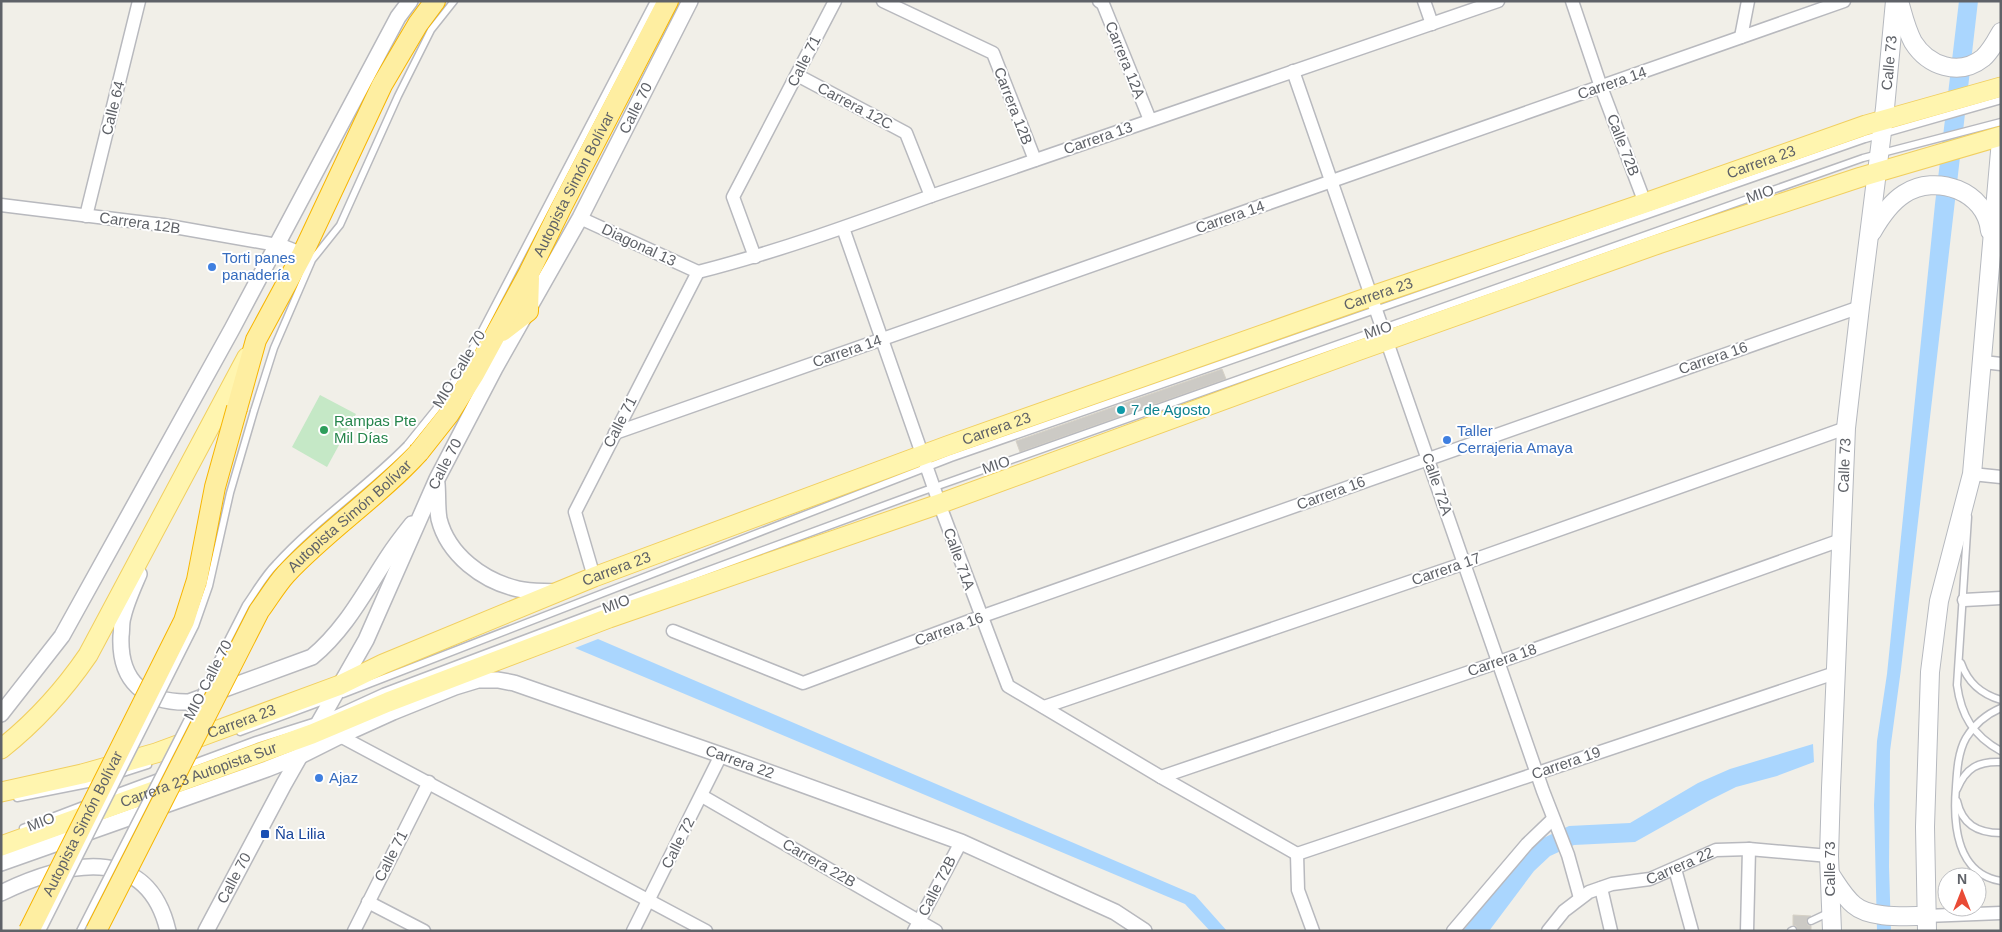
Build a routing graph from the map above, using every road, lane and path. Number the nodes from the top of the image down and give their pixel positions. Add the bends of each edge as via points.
1 (139, 1) edge
2 (410, 1) edge
3 (436, 1) edge
4 (454, 1) edge
5 (654, 1) edge
6 (668, 1) edge
7 (690, 1) edge
8 (835, 1) edge
9 (883, 1) edge
10 (1424, 1) edge
11 (1498, 1) edge
12 (1572, 1) edge
13 (1748, 1) edge
14 (1844, 1) edge
15 (1105, 2) edge
16 (1898, 3) edge
17 (1432, 24) junction
18 (2001, 32) edge
19 (1741, 37) junction
20 (1293, 71) junction
21 (797, 75) junction
22 (1601, 87) junction
23 (1997, 94) edge
24 (1150, 120) junction
25 (2001, 122) edge
26 (1890, 125) junction
27 (1995, 134) edge
28 (1035, 160) junction
29 (1886, 161) junction
30 (1332, 181) junction
31 (1999, 184) edge
32 (931, 196) junction
33 (1644, 204) junction
34 (1, 205) edge
35 (86, 216) junction
36 (580, 218) junction
37 (843, 228) junction
38 (1870, 236) junction
39 (277, 245) junction
40 (1996, 250) edge
41 (302, 255) junction
42 (755, 257) junction
43 (698, 272) junction
44 (529, 273) junction
45 (1374, 303) junction
46 (1860, 307) junction
47 (528, 311) junction
48 (1385, 334) junction
49 (494, 336) junction
50 (881, 339) junction
51 (256, 340) junction
52 (1983, 362) junction
53 (2001, 364) edge
54 (245, 410) junction
55 (1846, 428) junction
56 (615, 433) junction
57 (413, 449) junction
58 (1428, 458) junction
59 (925, 461) junction
60 (2001, 477) edge
61 (437, 479) junction
62 (1971, 479) junction
63 (936, 495) junction
64 (426, 506) junction
65 (156, 526) junction
66 (1841, 540) junction
67 (1465, 563) junction
68 (594, 577) junction
69 (558, 592) junction
70 (2001, 598) edge
71 (1964, 600) junction
72 (980, 617) junction
73 (673, 631) dead end
74 (1960, 659) junction
75 (1499, 662) junction
76 (1834, 673) junction
77 (337, 691) junction
78 (2001, 700) edge
79 (5, 706) edge
80 (1044, 707) junction
81 (2001, 708) edge
82 (1972, 729) junction
83 (325, 730) junction
84 (233, 734) dead end
85 (196, 748) dead end
86 (1, 750) edge
87 (2001, 751) edge
88 (721, 755) junction
89 (300, 756) junction
90 (2001, 762) edge
91 (1538, 772) junction
92 (1161, 777) junction
93 (429, 782) junction
94 (1955, 794) junction
95 (6, 795) edge
96 (702, 796) junction
97 (1554, 822) junction
98 (20, 830) dead end
99 (2001, 833) edge
100 (960, 842) junction
101 (1, 846) edge
102 (1748, 849) junction
103 (1297, 854) junction
104 (1830, 856) junction
105 (1, 863) edge
106 (1675, 868) junction
107 (1830, 874) junction
108 (2001, 881) edge
109 (1600, 888) junction
110 (1, 894) edge
111 (1580, 898) junction
112 (649, 900) junction
113 (368, 902) junction
114 (1830, 912) junction
115 (2001, 912) edge
116 (1812, 921) dead end
117 (1926, 923) edge
118 (917, 926) edge
119 (29, 931) edge
120 (42, 931) edge
121 (80, 931) edge
122 (96, 931) edge
123 (168, 931) edge
124 (206, 931) edge
125 (354, 931) edge
126 (424, 931) edge
127 (633, 931) edge
128 (706, 931) edge
129 (936, 931) edge
130 (1144, 931) edge
131 (1313, 931) edge
132 (1453, 931) edge
133 (1548, 931) edge
134 (1612, 931) edge
135 (1692, 931) edge
136 (1747, 931) edge
137 (1832, 931) edge

1 - 35 street, Calle 64
2 - 39 street via 398,17
3 - 41 highway, Autopista Simón Bolívar via 418,24 382,85
4 - 54 lane via 431,30 340,225 312,260
5 - 57 lane, MIO Calle 70 via 462,369
6 - 44 highway, Autopista Simón Bolívar
7 - 36 street, Calle 70
8 - 21 street, Calle 71
9 - 28 street, Carrera 12B via 993,53
10 - 17 street
11 - 17 street, Carrera 13
12 - 22 street, Calle 72B
13 - 19 street
14 - 19 street, Carrera 14
15 - 24 street, Carrera 12A
16 - 18 main road via 1913,42 1924,55 1942,66 1958,68 1976,62 1992,48
16 - 26 main road, Calle 73
17 - 20 street, Carrera 13
19 - 22 street, Carrera 14
20 - 24 street, Carrera 13
20 - 30 street, Calle 72A
21 - 32 street, Carrera 12C via 906,133
21 - 42 street, Calle 71 via 733,197
22 - 30 street, Carrera 14
22 - 33 street, Calle 72B
23 - 26 main road, Carrera 23
24 - 28 street, Carrera 13
25 - 27 lane
26 - 29 main road, Calle 73
26 - 33 main road, Carrera 23
26 - 45 lane, MIO via 1648,213
27 - 29 main road
27 - 31 main road
28 - 32 street, Carrera 13
29 - 38 main road, Calle 73
29 - 48 main road via 1658,244
30 - 45 street, Calle 72A
30 - 50 street, Carrera 14
31 - 40 main road
32 - 37 street, Carrera 13
33 - 45 main road, Carrera 23
34 - 35 street, Carrera 12B
35 - 39 street, Carrera 12B via 163,225
36 - 43 street, Diagonal 13
36 - 47 street, Calle 70
37 - 42 street, Carrera 13
37 - 50 street, Calle 71A
38 - 40 main road via 1899,197 1926,186 1938,185 1951,187 1978,204 1989,222
38 - 46 main road, Calle 73
39 - 41 street
39 - 79 street via 62,636
40 - 52 main road
41 - 51 highway, Autopista Simón Bolívar
42 - 43 street, Carrera 13
43 - 56 street, Calle 71
44 - 47 highway
44 - 49 highway, Autopista Simón Bolívar
45 - 48 street, Calle 72A
45 - 59 main road, Carrera 23
46 - 55 main road, Calle 73
46 - 58 street, Carrera 16
47 - 49 highway
47 - 61 street, Calle 70
48 - 58 street, Calle 72A
48 - 63 main road
49 - 57 highway, Autopista Simón Bolívar via 448,414
50 - 56 street, Carrera 14
50 - 59 street, Calle 71A
51 - 54 highway, Autopista Simón Bolívar
51 - 65 main road
52 - 53 street
52 - 62 main road
54 - 119 highway, Autopista Simón Bolívar, bridge via 214,487 197,580 184,621
54 - 120 lane, bridge via 209,586 195,626
55 - 66 main road, Calle 73
55 - 67 street, Carrera 17
56 - 68 street, Calle 71 via 575,512
57 - 121 lane, MIO Calle 70, bridge via 388,465 309,531 274,565 246,605
57 - 122 highway, Autopista Simón Bolívar, bridge via 398,476 285,575 259,611
58 - 67 street, Calle 72A
58 - 72 street, Carrera 16
59 - 63 street, Calle 71A
59 - 68 main road, Carrera 23
59 - 77 lane, MIO
60 - 62 street
61 - 64 street, Calle 70
61 - 69 street via 439,518 452,545 465,561 483,576 519,589
62 - 71 lane
62 - 117 main road via 1940,601 1930,672 1925,827
63 - 72 street, Calle 71A
63 - 83 main road via 388,702
64 - 65 street via 390,553 347,621 323,648 312,657 190,702 173,703 157,699 135,686 121,656 122,618
64 - 77 street, Calle 70 via 366,640
65 - 86 main road via 88,655 73,677
66 - 75 street, Carrera 18
66 - 76 main road, Calle 73
67 - 75 street, Calle 72A
67 - 80 street, Carrera 17
68 - 69 main road, Carrera 23
69 - 77 main road, Carrera 23 via 383,664
70 - 71 street
71 - 74 lane
72 - 73 street, Carrera 16 via 803,683
72 - 80 street, Calle 71A via 1008,686
74 - 78 lane via 1978,690
74 - 82 lane via 1960,702
75 - 91 street, Calle 72A
75 - 92 street, Carrera 18
76 - 91 street, Carrera 19
76 - 104 main road, Calle 73
77 - 83 street, Calle 70
77 - 84 lane, MIO
77 - 95 main road, Carrera 23 via 156,753
80 - 92 street, Calle 71A
81 - 82 lane
82 - 87 lane
82 - 94 lane via 1963,746
83 - 88 street, Carrera 22 via 393,712 455,686 478,680 498,680
83 - 89 street, Calle 70
83 - 89 street
83 - 93 street
83 - 98 lane, MIO via 256,740
83 - 101 main road, Carrera 23 Autopista Sur
85 - 95 lane, MIO via 93,784
88 - 96 street, Calle 72
88 - 100 street, Carrera 22
89 - 105 street
89 - 124 street, Calle 70
90 - 94 lane via 1973,767 1962,778
91 - 97 street, Calle 72A
91 - 103 street, Carrera 19
92 - 103 street, Calle 71A
93 - 112 street
93 - 113 street, Calle 71
94 - 99 lane via 1961,814 1973,828
94 - 108 lane via 1955,823 1964,854 1980,874
96 - 112 street, Calle 72
96 - 118 street, Carrera 22B
97 - 111 street, Calle 72A via 1568,855
97 - 132 street via 1527,844
100 - 118 street, Calle 72B
100 - 130 street, Carrera 22 via 1072,891 1115,912
102 - 104 street, Carrera 22
102 - 106 street, Carrera 22 via 1716,850
102 - 136 street
103 - 131 street via 1298,890
104 - 107 main road, Calle 73
106 - 109 street, Carrera 22 via 1650,879
106 - 135 street
107 - 114 main road, Calle 73
107 - 117 main road via 1854,906
109 - 111 street, Carrera 22
109 - 134 street
110 - 123 street via 22,883 66,870 84,867 119,870 136,877 153,892
111 - 133 street, Carrera 22
112 - 127 street, Calle 72
112 - 128 street
113 - 125 street, Calle 71
113 - 126 street
114 - 116 lane
114 - 137 main road, Calle 73
115 - 117 street
118 - 129 street, Carrera 22B

